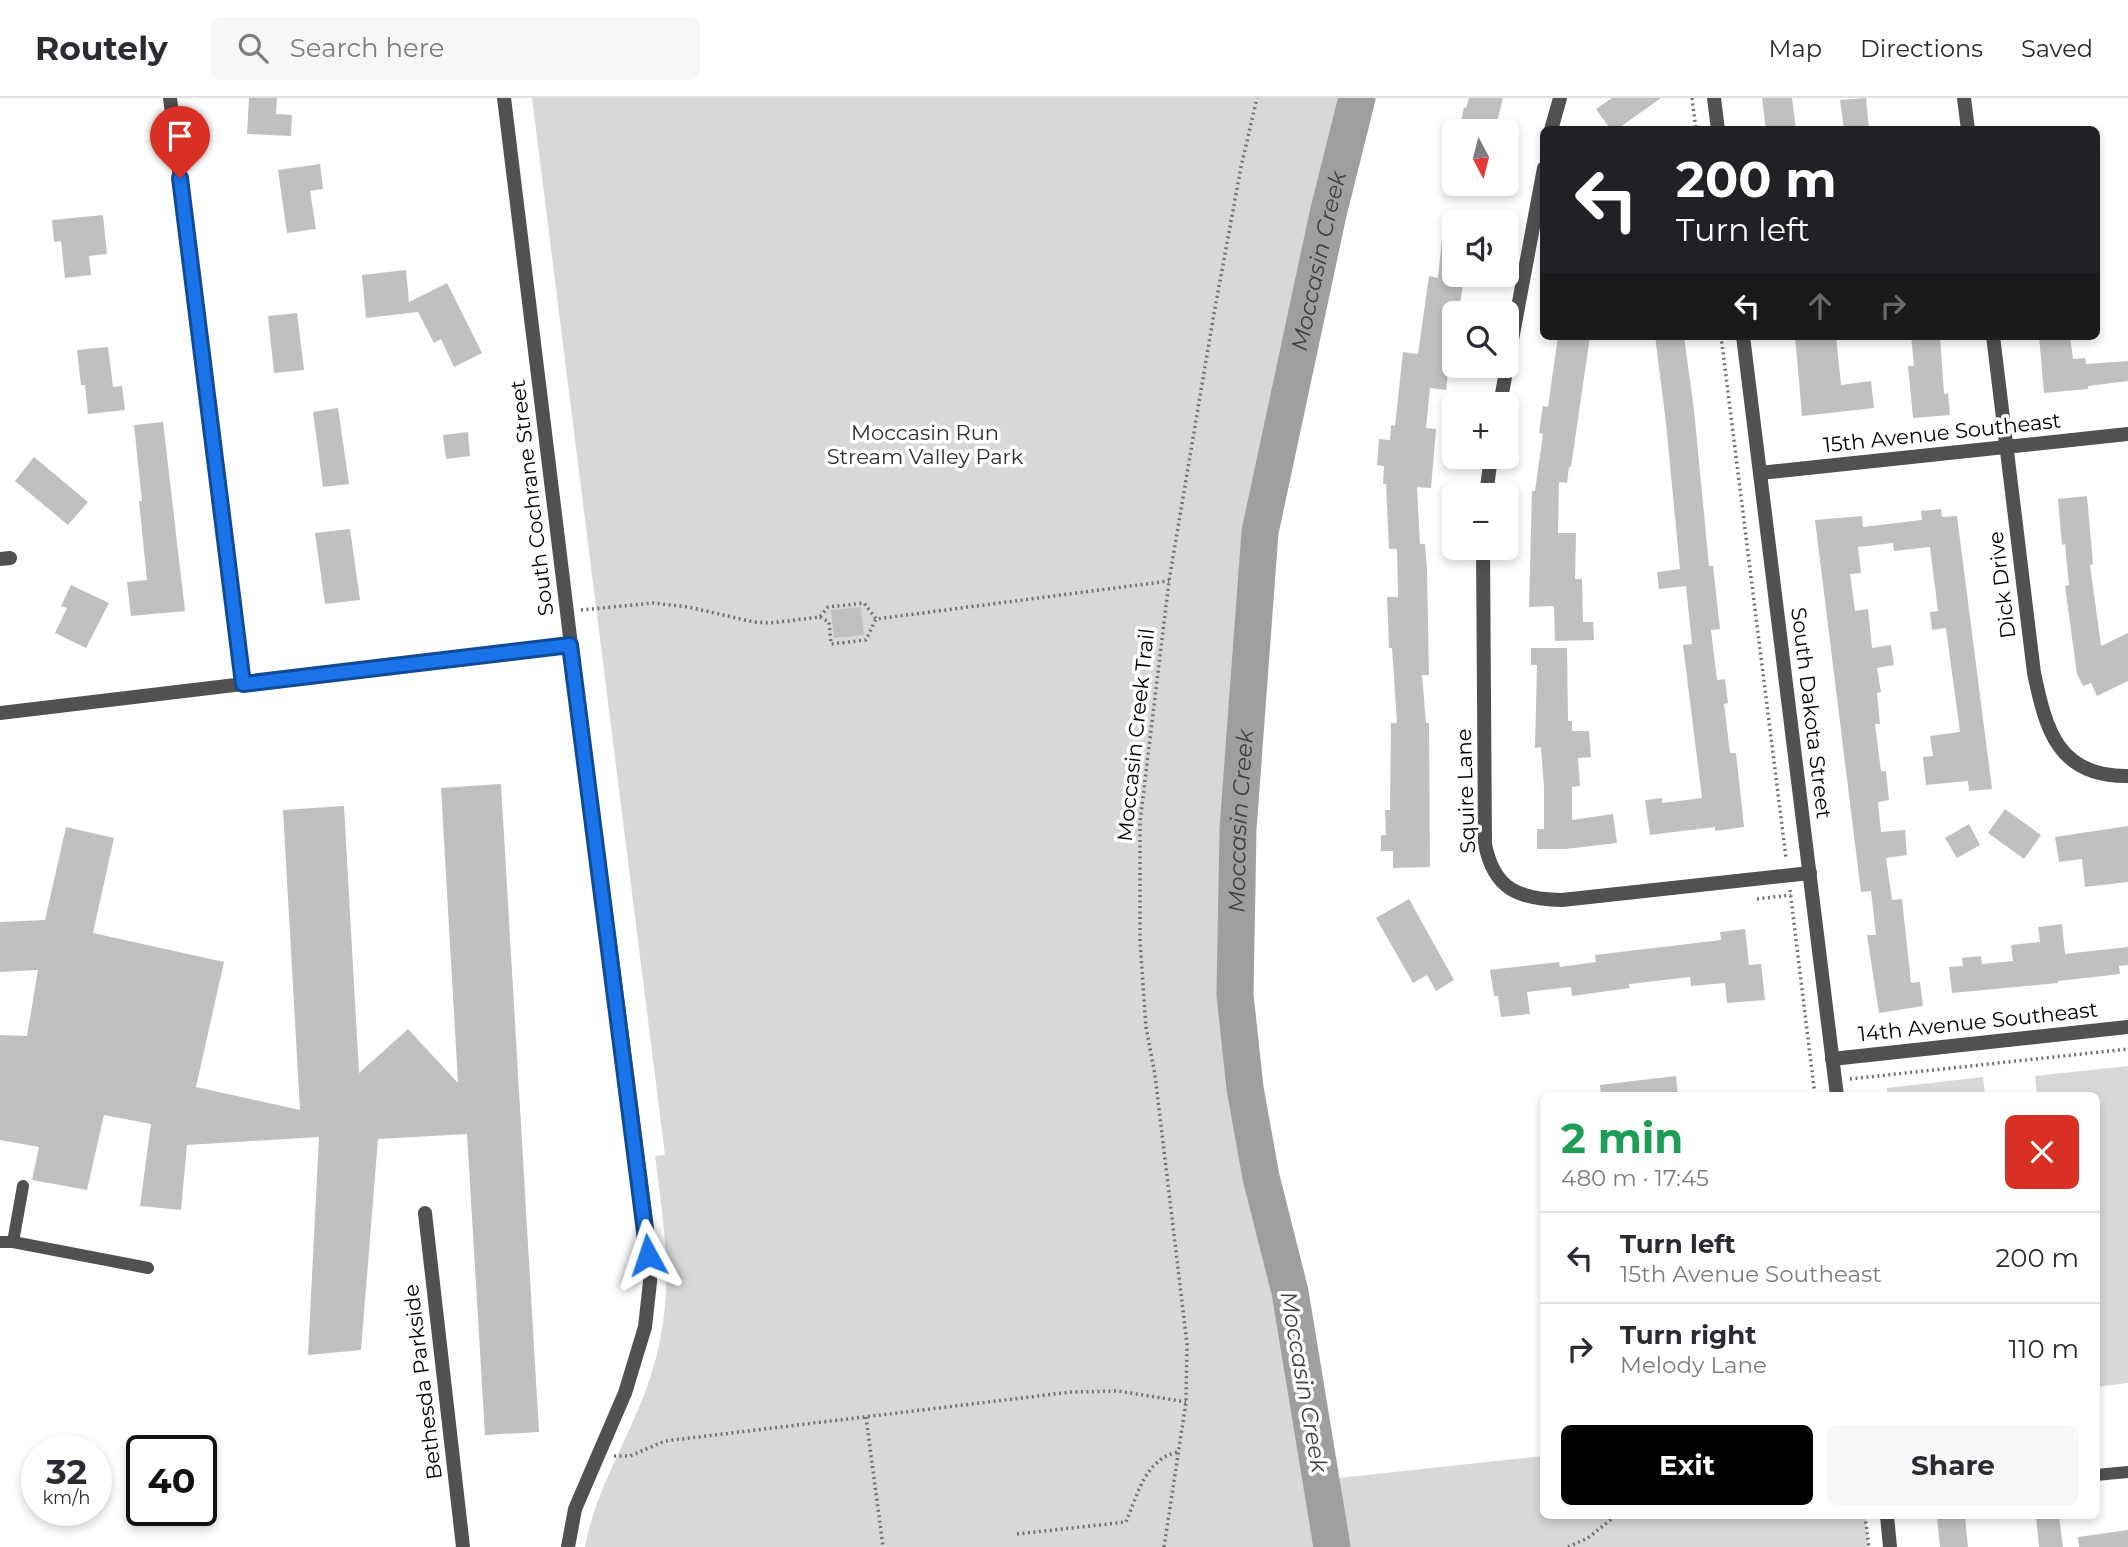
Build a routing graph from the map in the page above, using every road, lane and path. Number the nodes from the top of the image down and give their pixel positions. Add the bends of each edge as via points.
1 (170, 98) edge
2 (504, 98) edge
3 (1258, 98) edge
4 (1560, 98) edge
5 (1692, 98) edge
6 (1714, 98) edge
7 (1964, 98) edge
8 (1551, 126) edge
9 (1696, 126) edge
10 (1718, 126) edge
11 (1968, 126) edge
12 (1540, 189) edge
13 (1721, 340) edge
14 (1743, 340) edge
15 (1994, 340) edge
16 (1502, 392) edge
17 (2128, 434) edge
18 (2007, 447) junction
19 (1760, 473) junction
20 (1483, 560) edge
21 (1169, 581) junction
22 (567, 611) junction
23 (820, 617) junction
24 (876, 619) junction
25 (570, 645) junction
26 (243, 684) junction
27 (0, 713) edge
28 (2128, 776) edge
29 (1810, 873) junction
30 (1788, 876) junction
31 (1791, 895) junction
32 (1757, 899) dead end
33 (2128, 1027) edge
34 (2128, 1049) edge
35 (1832, 1059) junction
36 (1814, 1085) junction
37 (1836, 1088) edge
38 (1815, 1092) edge
39 (23, 1186) dead end
40 (425, 1213) dead end
41 (7, 1242) edge
42 (148, 1268) dead end
43 (1186, 1402) junction
44 (866, 1417) junction
45 (1178, 1451) junction
46 (598, 1453) junction
47 (2128, 1472) edge
48 (2100, 1475) edge
49 (1611, 1519) edge
50 (1865, 1519) edge
51 (1886, 1519) edge
52 (1017, 1534) dead end
53 (463, 1547) edge
54 (568, 1547) edge
55 (883, 1547) edge
56 (1164, 1547) edge
57 (1569, 1547) edge
58 (1869, 1547) edge
59 (1890, 1547) edge

1 - 26 street
2 - 22 street, South Cochrane Street
3 - 21 path, Moccasin Creek Trail via 1217,294
4 - 8 street
5 - 9 path
6 - 10 street
7 - 11 street
12 - 16 street
13 - 30 path
14 - 19 street, South Dakota Street
15 - 18 street, Dick Drive
17 - 18 street, 15th Avenue Southeast
18 - 19 street, 15th Avenue Southeast
18 - 28 street, Dick Drive via 2034,673 2053,739 2069,758 2089,770
19 - 29 street, South Dakota Street
20 - 30 street, Squire Lane via 1485,844 1494,874 1507,887 1541,900
21 - 24 path
21 - 43 path, Moccasin Creek Trail via 1140,822 1140,942 1146,1027 1187,1345
22 - 23 path via 653,603 771,624
22 - 25 street, South Cochrane Street
23 - 24 path via 828,607 864,603
23 - 24 path via 829,622 831,644 866,640
25 - 26 street
25 - 46 street, South Cochrane Street via 647,1228 650,1282 645,1327 625,1393
26 - 27 street
29 - 30 street, Squire Lane
29 - 35 street, South Dakota Street
30 - 31 path
31 - 32 path
31 - 36 path
33 - 35 street, 14th Avenue Southeast
34 - 37 path
35 - 37 street, South Dakota Street
36 - 37 path
36 - 38 path
39 - 41 lane
40 - 53 street, Bethesda Parkside
41 - 42 lane
43 - 44 path via 1095,1390
43 - 45 path, Moccasin Creek Trail
44 - 46 path via 665,1441 630,1456
44 - 55 path
45 - 52 path via 1153,1464 1126,1522
45 - 56 path, Moccasin Creek Trail
46 - 54 street, South Cochrane Street via 575,1509
47 - 48 lane
49 - 57 path
50 - 58 path
51 - 59 street

